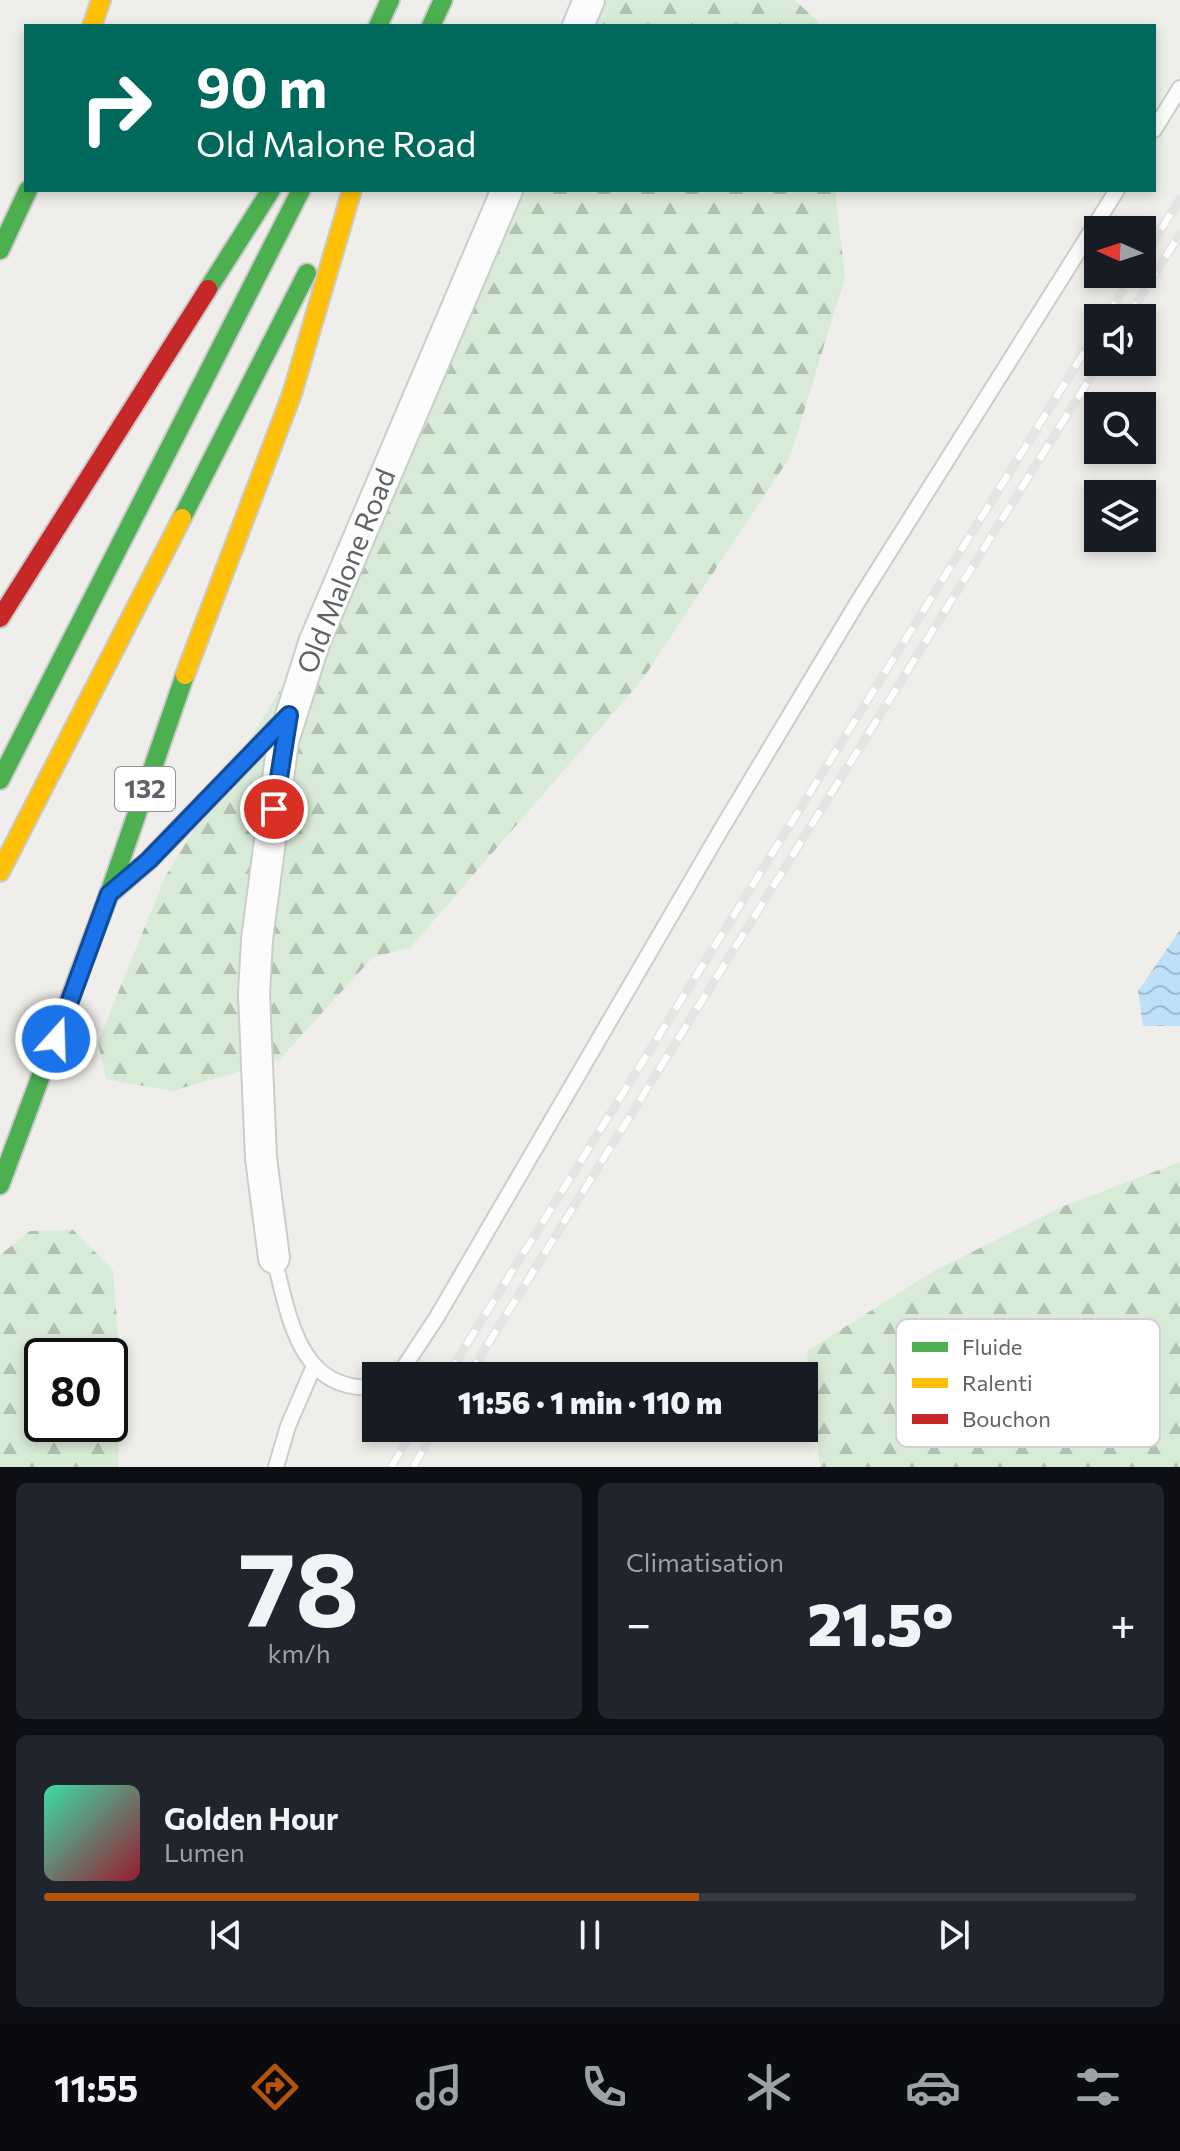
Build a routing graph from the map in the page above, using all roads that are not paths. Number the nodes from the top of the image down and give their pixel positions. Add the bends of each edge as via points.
1 (101, 0) edge
2 (443, 0) edge
3 (589, 0) edge
4 (93, 24) edge
5 (432, 24) edge
6 (579, 24) edge
7 (1180, 88) edge
8 (1156, 127) edge
9 (27, 192) edge
10 (270, 192) edge
11 (300, 192) edge
12 (350, 192) edge
13 (350, 192) edge
14 (506, 192) edge
15 (1116, 192) edge
16 (0, 250) edge
17 (0, 618) edge
18 (289, 715) junction
19 (0, 780) edge
20 (0, 872) edge
21 (109, 894) junction
22 (0, 1185) edge
23 (274, 1258) joint
24 (407, 1362) edge
25 (314, 1366) junction
26 (362, 1386) edge
27 (276, 1467) edge

1 - 4 main road
2 - 5 main road
3 - 6 street
7 - 8 lane
9 - 16 main road
10 - 17 main road
11 - 19 main road
12 - 20 main road
13 - 21 main road, 132 via 292,394 185,674
14 - 18 street, Old Malone Road via 335,590
15 - 24 lane via 851,614
18 - 21 main road via 149,860
18 - 23 street, Old Malone Road via 254,994 261,1158
21 - 22 main road, 132
23 - 25 lane via 289,1319
25 - 26 lane via 342,1384
25 - 27 lane

